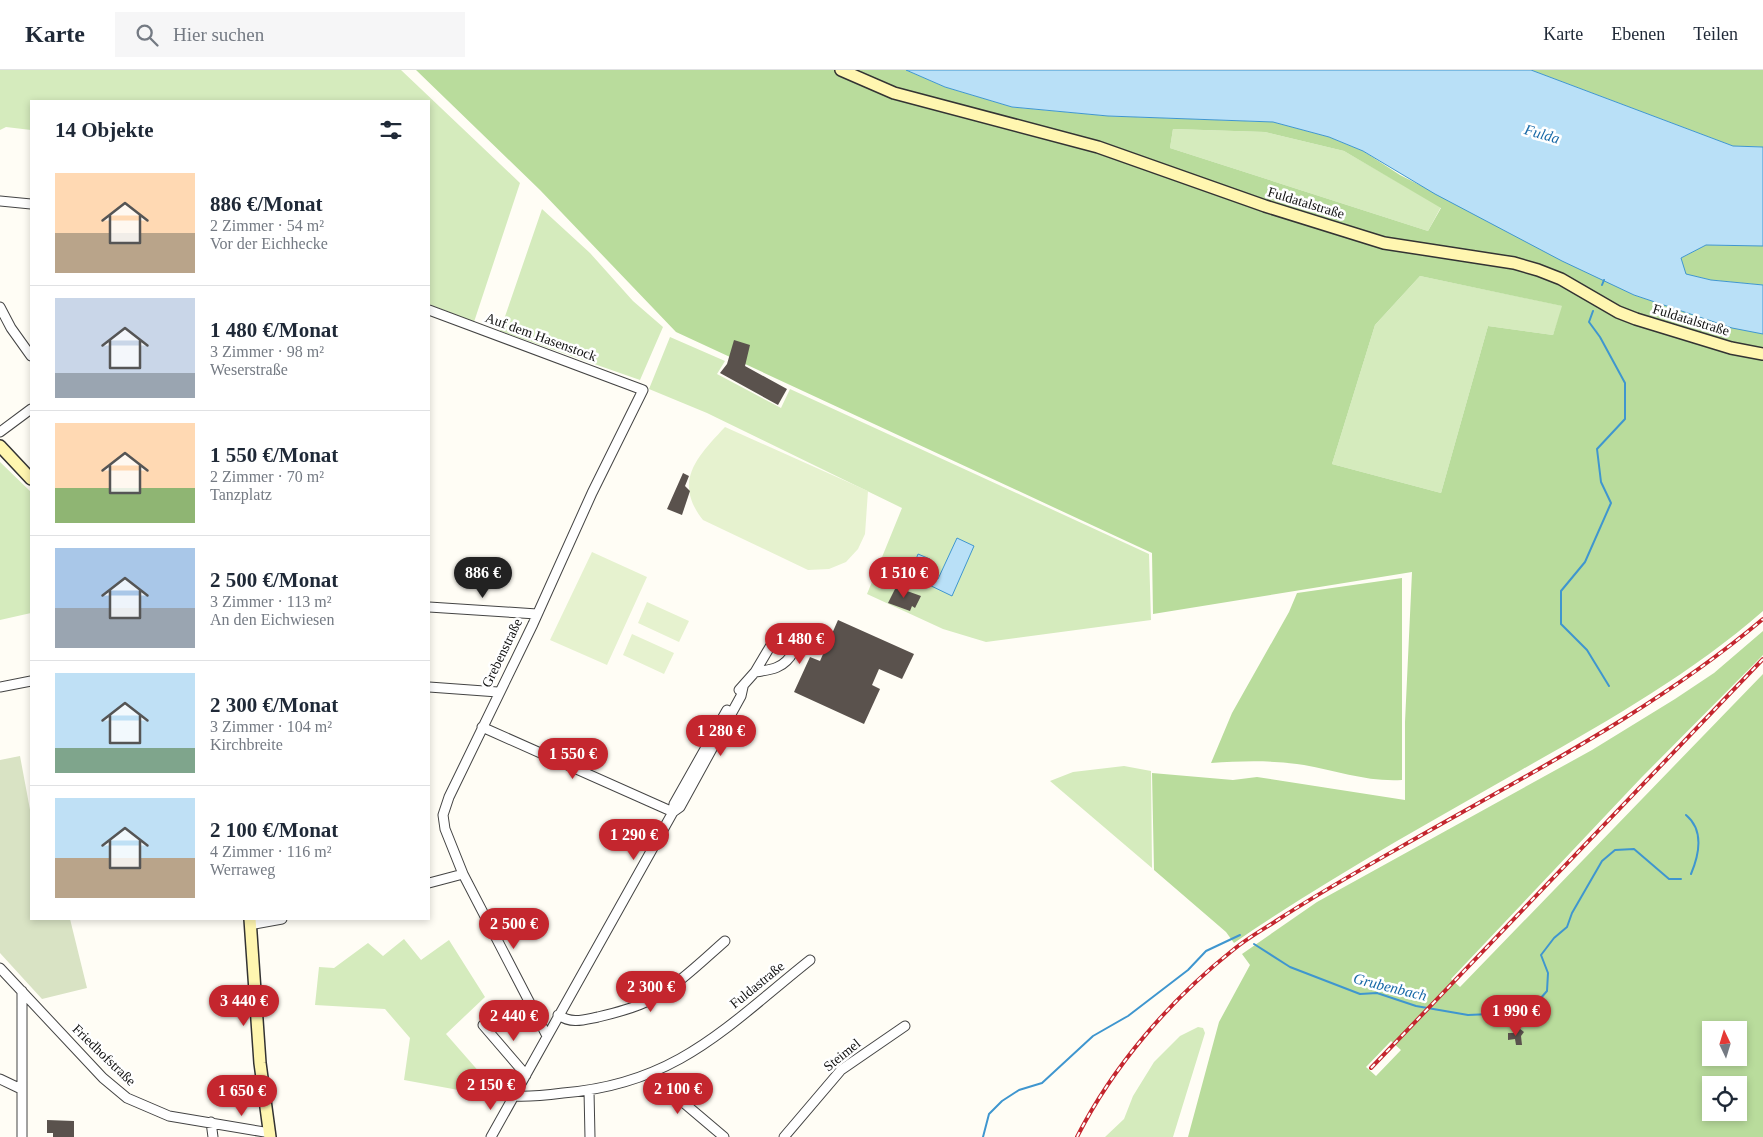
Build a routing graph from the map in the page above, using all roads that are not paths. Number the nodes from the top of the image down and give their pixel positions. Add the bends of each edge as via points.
1 (841, 70) edge
2 (0, 201) edge
3 (30, 204) edge
4 (0, 307) edge
5 (430, 310) edge
6 (1763, 354) edge
7 (30, 355) edge
8 (643, 390) joint
9 (30, 410) edge
10 (0, 432) edge
11 (0, 446) edge
12 (30, 478) edge
13 (430, 607) edge
14 (537, 614) junction
15 (755, 672) junction
16 (30, 681) edge
17 (0, 687) edge
18 (430, 687) edge
19 (498, 692) junction
20 (482, 727) junction
21 (673, 812) junction
22 (462, 874) junction
23 (430, 883) edge
24 (271, 920) edge
25 (250, 922) edge
26 (725, 941) dead end
27 (810, 960) dead end
28 (0, 968) edge
29 (22, 991) junction
30 (558, 1015) junction
31 (483, 1025) dead end
32 (905, 1026) dead end
33 (547, 1036) junction
34 (526, 1074) junction
35 (652, 1074) junction
36 (0, 1079) edge
37 (22, 1089) junction
38 (589, 1091) junction
39 (514, 1096) junction
40 (211, 1122) junction
41 (270, 1135) edge
42 (22, 1137) edge
43 (213, 1137) edge
44 (491, 1137) edge
45 (590, 1137) edge
46 (724, 1137) edge
47 (784, 1137) edge

1 - 6 main road, Fuldatalstraße via 894,93 1098,147 1265,206 1384,242 1514,263 1538,270 1636,319 1731,348
2 - 3 street
4 - 7 street
5 - 8 street, Auf dem Hasenstock
8 - 14 street, Grebenstraße
9 - 10 street
11 - 12 main road
13 - 14 street
14 - 19 street, Grebenstraße
15 - 15 street via 782,666 790,658 793,646 789,639 774,640
15 - 21 street via 736,692 674,804
16 - 17 street
18 - 19 street
19 - 20 street, Grebenstraße
20 - 21 street
20 - 22 street, Grebenstraße via 443,815
21 - 30 street
22 - 23 street
22 - 33 street, Grebenstraße
24 - 25 street
25 - 41 main road via 260,1063
26 - 30 street via 676,983 648,1001 576,1022
27 - 35 street, Fuldastraße via 713,1039 678,1062
28 - 29 street, Friedhofstraße
29 - 37 street
29 - 40 street, Friedhofstraße via 103,1078 127,1098 170,1116
30 - 33 street
31 - 34 street
32 - 47 street, Steimel via 841,1070
33 - 34 street
34 - 39 street
35 - 38 street, Fuldastraße
35 - 46 street
36 - 37 street
37 - 42 street
38 - 39 street, Fuldastraße
38 - 45 street
39 - 44 street
40 - 41 street, Friedhofstraße
40 - 43 street

